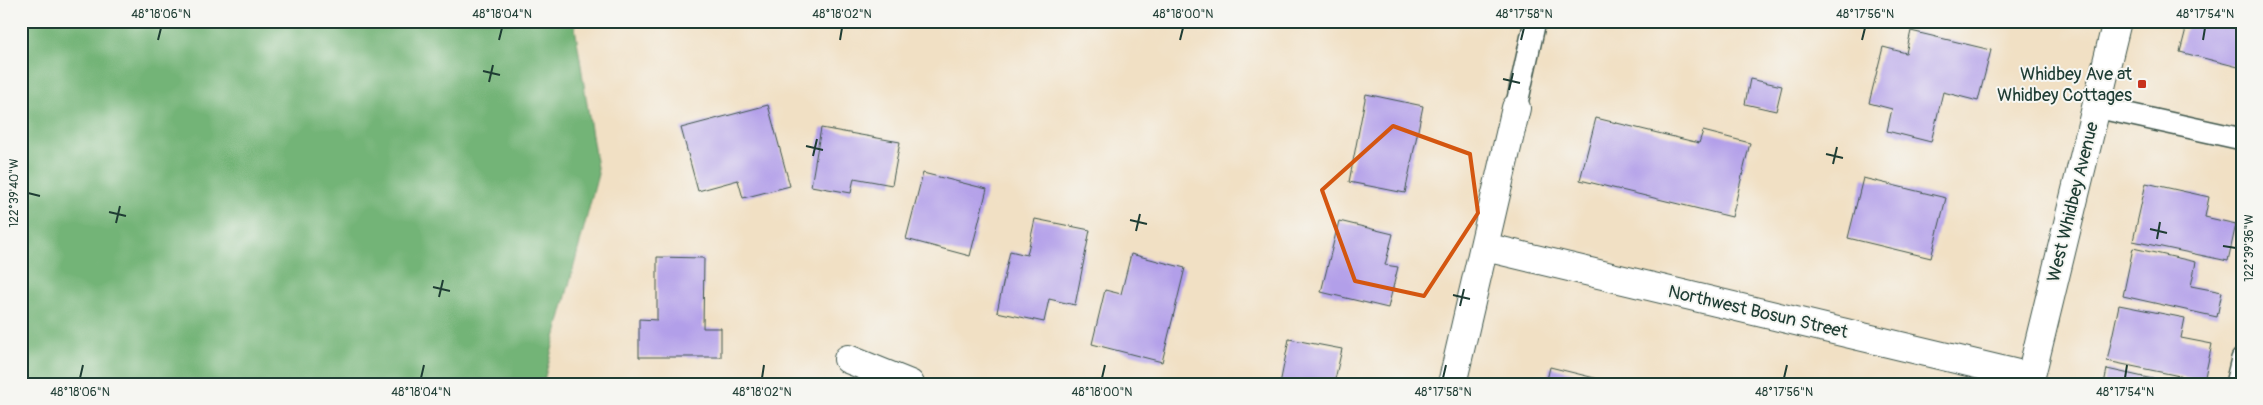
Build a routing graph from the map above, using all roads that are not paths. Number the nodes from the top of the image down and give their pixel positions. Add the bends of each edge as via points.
1 (1535, 21) edge
2 (2117, 21) edge
3 (2096, 107) junction
4 (1516, 108) joint
5 (2242, 139) edge
6 (1484, 247) junction
7 (848, 359) dead end
8 (2242, 359) edge
9 (2030, 380) edge
10 (910, 384) edge
11 (1452, 384) edge
12 (2236, 384) edge

1 - 4 lane
2 - 3 street, West Whidbey Avenue
3 - 5 lane
3 - 9 street, West Whidbey Avenue
4 - 6 street
6 - 9 street, Northwest Bosun Street
6 - 11 street
7 - 10 street
8 - 12 lane

